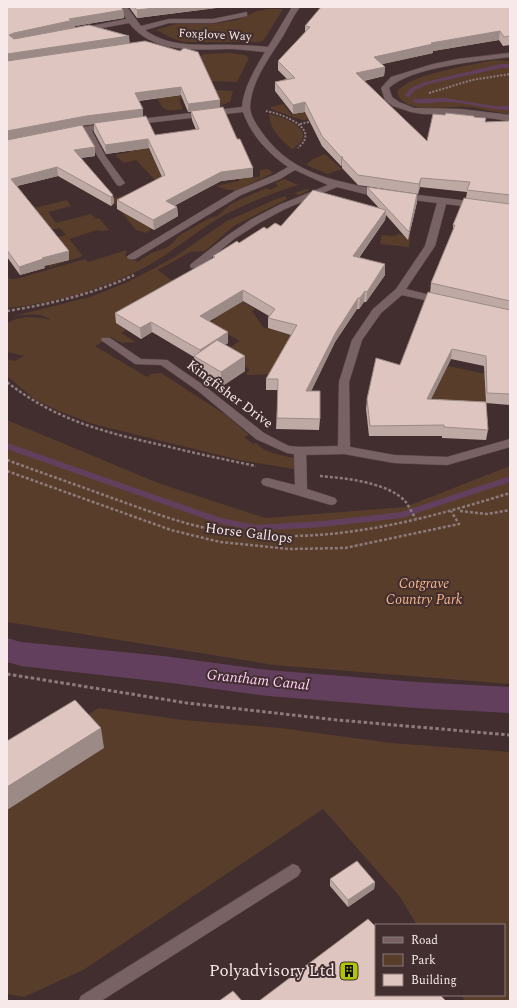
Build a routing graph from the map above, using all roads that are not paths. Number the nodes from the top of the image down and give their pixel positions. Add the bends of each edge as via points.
1 (123, 7) edge
2 (296, 7) edge
3 (244, 14) dead end
4 (131, 20) junction
5 (139, 29) junction
6 (70, 33) edge
7 (160, 41) junction
8 (148, 44) edge
9 (269, 50) junction
10 (510, 55) edge
11 (246, 108) junction
12 (510, 118) edge
13 (87, 128) junction
14 (57, 134) edge
15 (294, 167) junction
16 (120, 183) dead end
17 (337, 184) junction
18 (442, 202) junction
19 (510, 208) edge
20 (132, 257) dead end
21 (195, 266) edge
22 (400, 291) junction
23 (451, 302) edge
24 (106, 340) dead end
25 (510, 443) edge
26 (344, 450) junction
27 (300, 451) junction
28 (267, 482) dead end
29 (301, 491) junction
30 (331, 501) dead end
31 (293, 871) dead end
32 (87, 1001) edge

1 - 4 street, Foxglove Way
2 - 9 street
3 - 5 street, Foxglove Way via 213,21 169,21
4 - 5 street, Foxglove Way
4 - 6 street
5 - 7 street, Foxglove Way
7 - 8 street, Foxglove Way
7 - 9 street, Foxglove Way via 198,48 234,47
9 - 11 street via 251,87
10 - 12 street via 436,66 394,79 386,88 388,98 408,109
11 - 13 street
11 - 15 street via 261,138
13 - 14 street
13 - 16 street via 94,146
15 - 17 street via 318,179
15 - 20 street via 277,178 238,193
17 - 18 street via 363,191
17 - 21 street via 262,218 232,236
18 - 19 street
18 - 22 street via 430,246
22 - 23 street
22 - 26 street via 377,311 357,340 344,382
24 - 27 street, Kingfisher Drive via 139,362 163,362 202,389 260,436 287,449
25 - 26 street, Kingfisher Drive via 447,461 394,458
26 - 27 street, Kingfisher Drive
27 - 29 street
28 - 29 street
29 - 30 street
31 - 32 street

